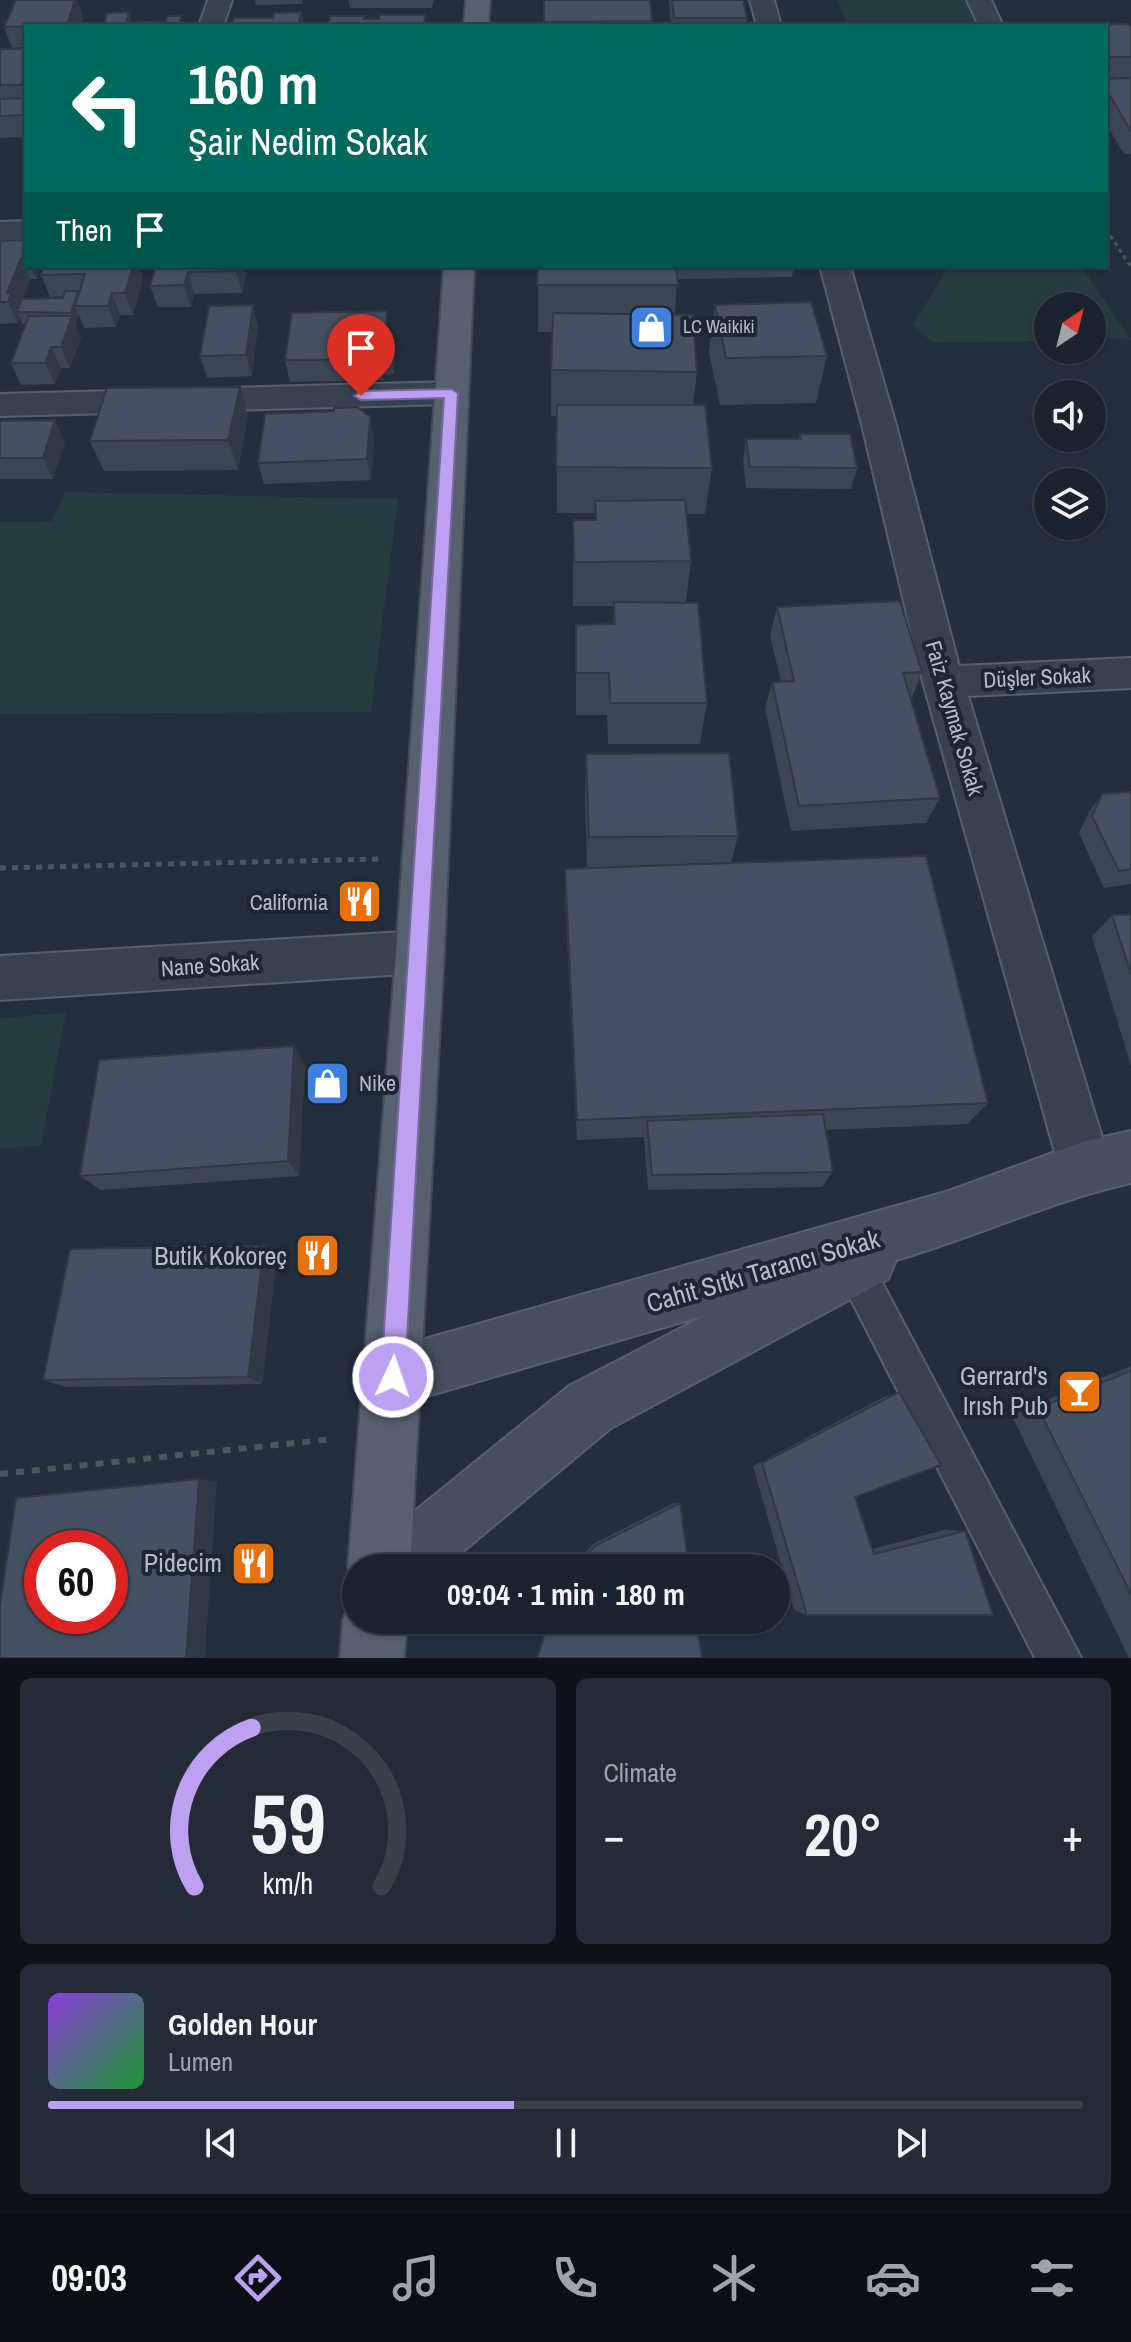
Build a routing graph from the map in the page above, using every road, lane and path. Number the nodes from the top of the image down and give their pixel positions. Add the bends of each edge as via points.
1 (220, 0) edge
2 (478, 0) edge
3 (762, 0) edge
4 (979, 0) edge
5 (212, 24) edge
6 (476, 24) edge
7 (768, 24) edge
8 (990, 24) edge
9 (24, 230) edge
10 (0, 231) edge
11 (1108, 232) edge
12 (1131, 267) edge
13 (459, 268) edge
14 (836, 268) edge
15 (451, 393) junction
16 (0, 405) edge
17 (1131, 673) edge
18 (943, 682) junction
19 (426, 858) junction
20 (0, 868) edge
21 (420, 952) junction
22 (0, 978) edge
23 (1108, 1162) edge
24 (949, 1218) junction
25 (854, 1267) junction
26 (393, 1377) junction
27 (389, 1433) junction
28 (0, 1474) edge
29 (380, 1554) edge
30 (411, 1554) edge
31 (374, 1634) edge
32 (372, 1658) edge
33 (1059, 1658) edge

1 - 5 street
2 - 6 main road
3 - 7 street
4 - 8 street
9 - 10 street
11 - 12 path
13 - 15 main road
14 - 18 street, Faiz Kaymak Sokak
15 - 16 street
15 - 19 main road
17 - 18 street, Düşler Sokak
18 - 23 street, Faiz Kaymak Sokak
19 - 20 path
19 - 21 main road
21 - 22 street, Nane Sokak
21 - 26 main road
23 - 24 street, Cahit Sıtkı Tarancı Sokak
24 - 25 street, Cahit Sıtkı Tarancı Sokak
24 - 26 street, Cahit Sıtkı Tarancı Sokak
25 - 30 street, Cahit Sıtkı Tarancı Sokak via 590,1407
25 - 33 lane
26 - 27 main road
27 - 28 path
27 - 29 main road
31 - 32 main road

